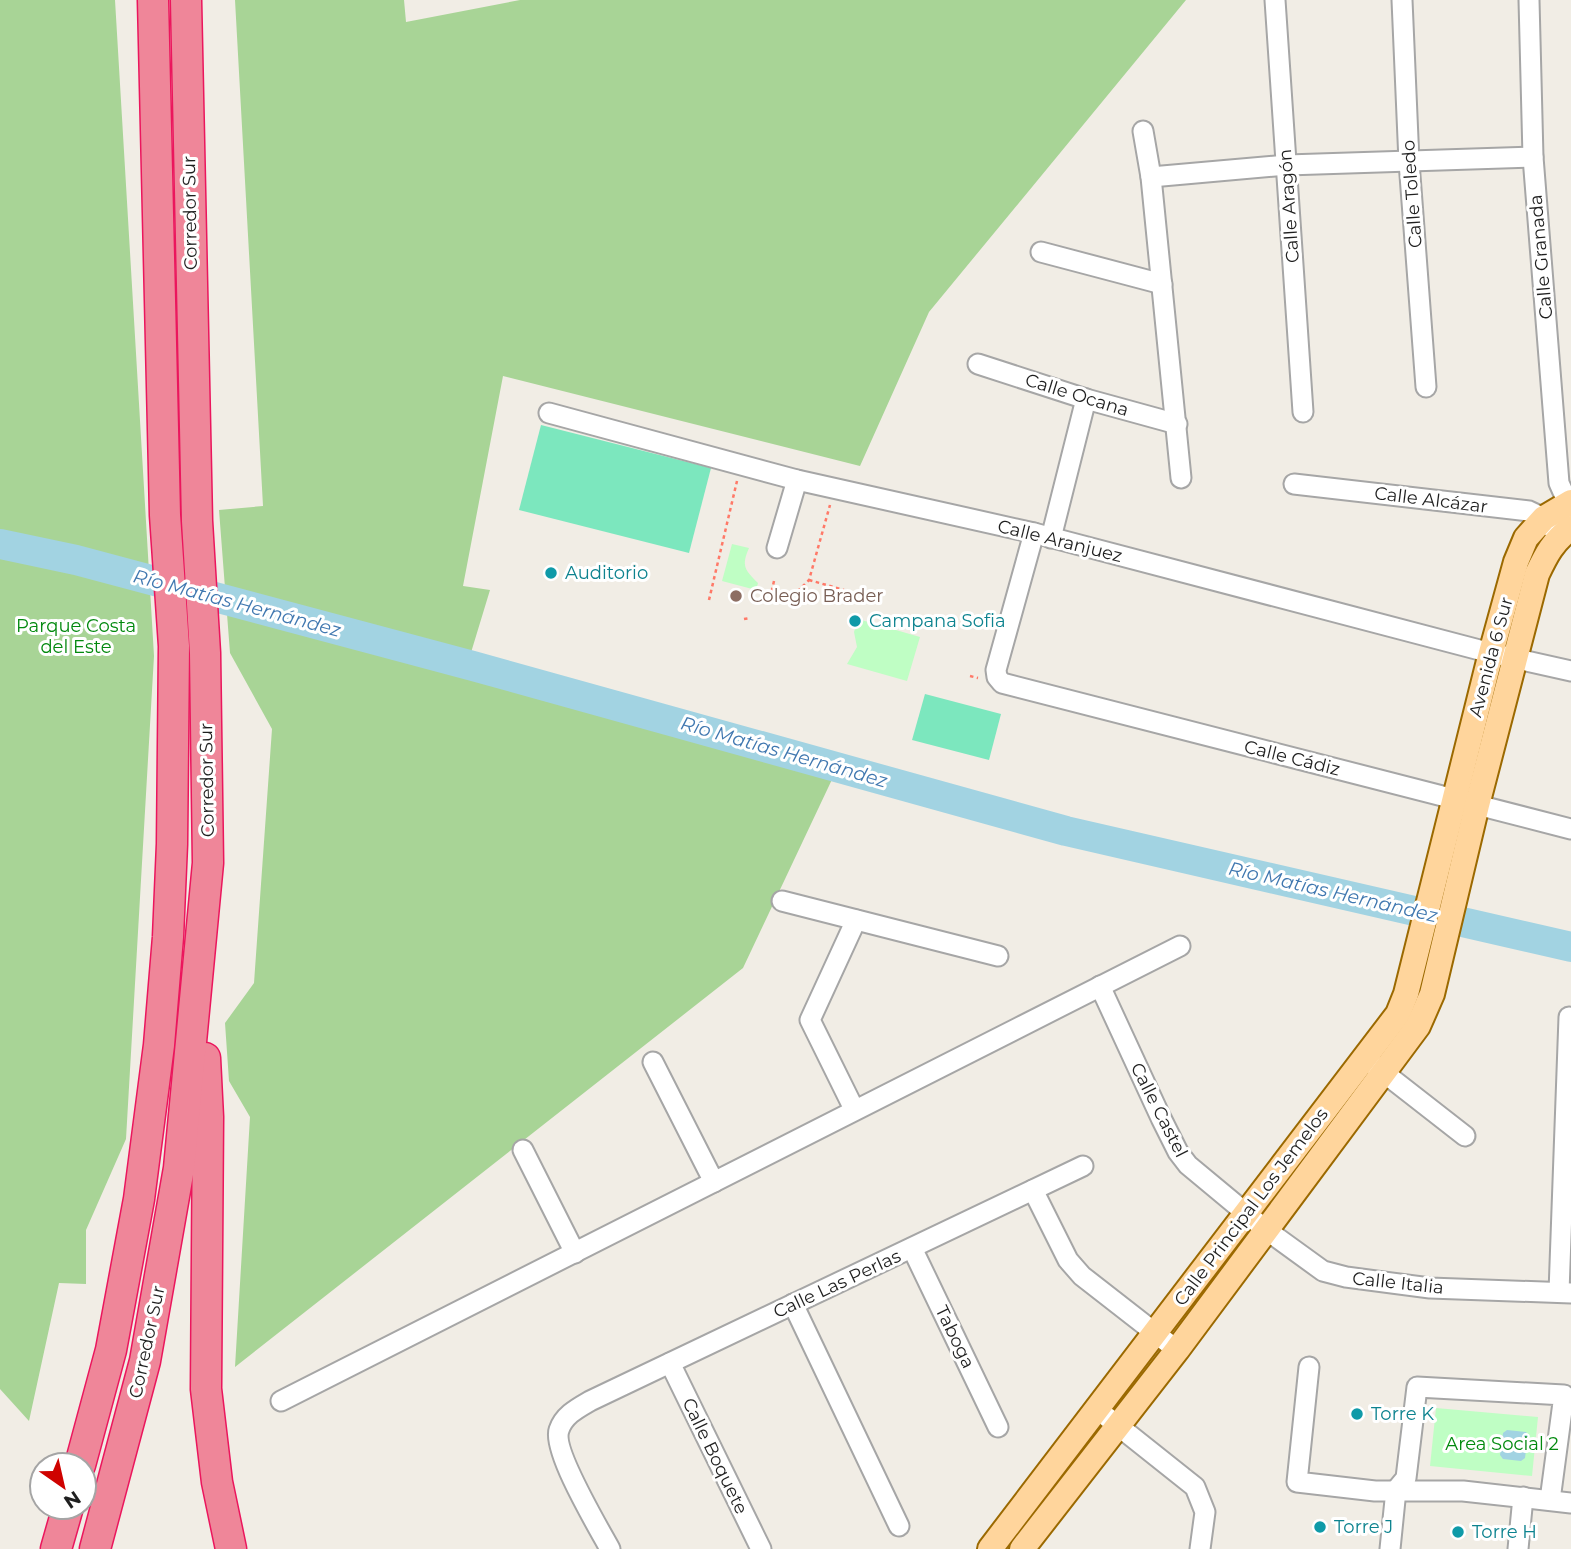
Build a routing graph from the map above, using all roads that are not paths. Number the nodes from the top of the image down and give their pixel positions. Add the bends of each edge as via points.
1 (153, 0) edge
2 (186, 0) edge
3 (1275, 0) edge
4 (1402, 0) edge
5 (1529, 0) edge
6 (1143, 131) dead end
7 (1533, 157) junction
8 (1409, 162) junction
9 (1287, 165) junction
10 (1151, 177) junction
11 (1041, 251) dead end
12 (1162, 284) junction
13 (978, 364) dead end
14 (1426, 387) dead end
15 (1086, 399) junction
16 (550, 412) dead end
17 (1303, 412) dead end
18 (1177, 424) junction
19 (1181, 478) dead end
20 (797, 480) junction
21 (1294, 484) dead end
22 (1570, 505) edge
23 (1558, 528) edge
24 (1043, 536) junction
25 (778, 548) dead end
26 (1491, 653) junction
27 (1516, 658) junction
28 (1571, 671) edge
29 (1466, 803) junction
30 (1571, 829) edge
31 (1458, 836) junction
32 (782, 901) dead end
33 (856, 920) junction
34 (1180, 946) dead end
35 (998, 956) dead end
36 (200, 970) junction
37 (1100, 986) junction
38 (1569, 1017) dead end
39 (653, 1062) dead end
40 (1374, 1065) junction
41 (854, 1109) junction
42 (1465, 1136) dead end
43 (523, 1150) dead end
44 (1083, 1166) dead end
45 (714, 1182) junction
46 (1033, 1190) junction
47 (1245, 1213) junction
48 (1265, 1229) junction
49 (912, 1248) junction
50 (575, 1253) junction
51 (1565, 1293) edge
52 (793, 1304) junction
53 (1155, 1333) junction
54 (1177, 1350) junction
55 (670, 1363) junction
56 (1309, 1367) dead end
57 (281, 1401) dead end
58 (1097, 1410) junction
59 (1119, 1426) junction
60 (998, 1427) dead end
61 (84, 1451) edge
62 (1396, 1490) junction
63 (1523, 1497) junction
64 (1550, 1500) junction
65 (1571, 1503) edge
66 (64, 1521) edge
67 (899, 1527) dead end
68 (56, 1549) edge
69 (95, 1549) edge
70 (231, 1549) edge
71 (610, 1549) edge
72 (761, 1549) edge
73 (990, 1549) edge
74 (1022, 1549) edge
75 (1199, 1549) edge
76 (1390, 1549) edge
77 (1518, 1549) edge

1 - 61 highway, Corredor Sur via 164,515 174,646 172,844 159,1045 139,1199 111,1350
2 - 36 highway, Corredor Sur via 197,522 205,653 208,863
3 - 9 street, Calle Aragón
4 - 8 street, Calle Toledo
5 - 7 street, Calle Granada
6 - 10 street
7 - 8 street
7 - 22 street, Calle Granada via 1559,483
8 - 9 street
8 - 14 street, Calle Toledo
9 - 10 street
9 - 17 street, Calle Aragón
10 - 12 street
11 - 12 street
12 - 18 street
13 - 15 street, Calle Ocana
15 - 18 street, Calle Ocana
15 - 24 street
16 - 20 street, Calle Aranjuez
18 - 19 street
20 - 24 street, Calle Aranjuez via 836,494
20 - 25 street
21 - 23 street, Calle Alcázar via 1530,511
22 - 23 main road, Avenida 6 Sur
23 - 26 main road, Avenida 6 Sur via 1527,538
23 - 27 main road, Avenida 6 Sur via 1537,574
24 - 26 street, Calle Aranjuez
24 - 29 street, Calle Cádiz via 996,670 1002,683
26 - 27 street, Calle Aranjuez
26 - 29 main road, Avenida 6 Sur
27 - 28 street, Calle Aranjuez
27 - 29 main road, Avenida 6 Sur
29 - 30 street, Calle Cádiz
29 - 31 main road, Avenida 6 Sur
31 - 40 main road, Calle Principal Los Jemelos via 1406,994
31 - 40 main road, Calle Principal Los Jemelos via 1432,995 1418,1027
32 - 33 street
33 - 35 street
33 - 41 street via 810,1020
34 - 37 street
36 - 69 highway, Corredor Sur via 179,1168 145,1361
36 - 70 highway via 208,1117 205,1389
37 - 41 street
37 - 47 street, Calle Castel via 1178,1152 1200,1177
38 - 51 street
39 - 45 street
40 - 42 street
40 - 47 main road, Calle Principal Los Jemelos
40 - 48 main road, Calle Principal Los Jemelos
41 - 45 street
43 - 50 street
44 - 46 street, Calle Las Perlas
45 - 50 street
46 - 49 street, Calle Las Perlas
46 - 53 street via 1068,1260
47 - 48 street, Calle Italia
47 - 53 main road, Calle Principal Los Jemelos
48 - 51 street, Calle Italia via 1323,1270 1346,1277 1430,1288
48 - 54 main road, Calle Principal Los Jemelos
49 - 52 street, Calle Las Perlas
49 - 60 street, Taboga
50 - 57 street
52 - 55 street, Calle Las Perlas
52 - 67 street
53 - 54 street
53 - 58 main road, Calle Principal Los Jemelos
54 - 59 main road, Calle Principal Los Jemelos
55 - 71 street, Calle Las Perlas via 590,1401 569,1414 558,1431 560,1453
55 - 72 street, Calle Boquete
56 - 62 street via 1297,1482
58 - 59 street
58 - 73 main road, Calle Principal Los Jemelos
59 - 74 main road, Calle Principal Los Jemelos
59 - 75 street via 1195,1487 1205,1513
62 - 63 street
62 - 64 street via 1406,1478 1418,1387 1564,1395
62 - 76 street
63 - 64 street
63 - 77 street
64 - 65 street
66 - 68 highway

